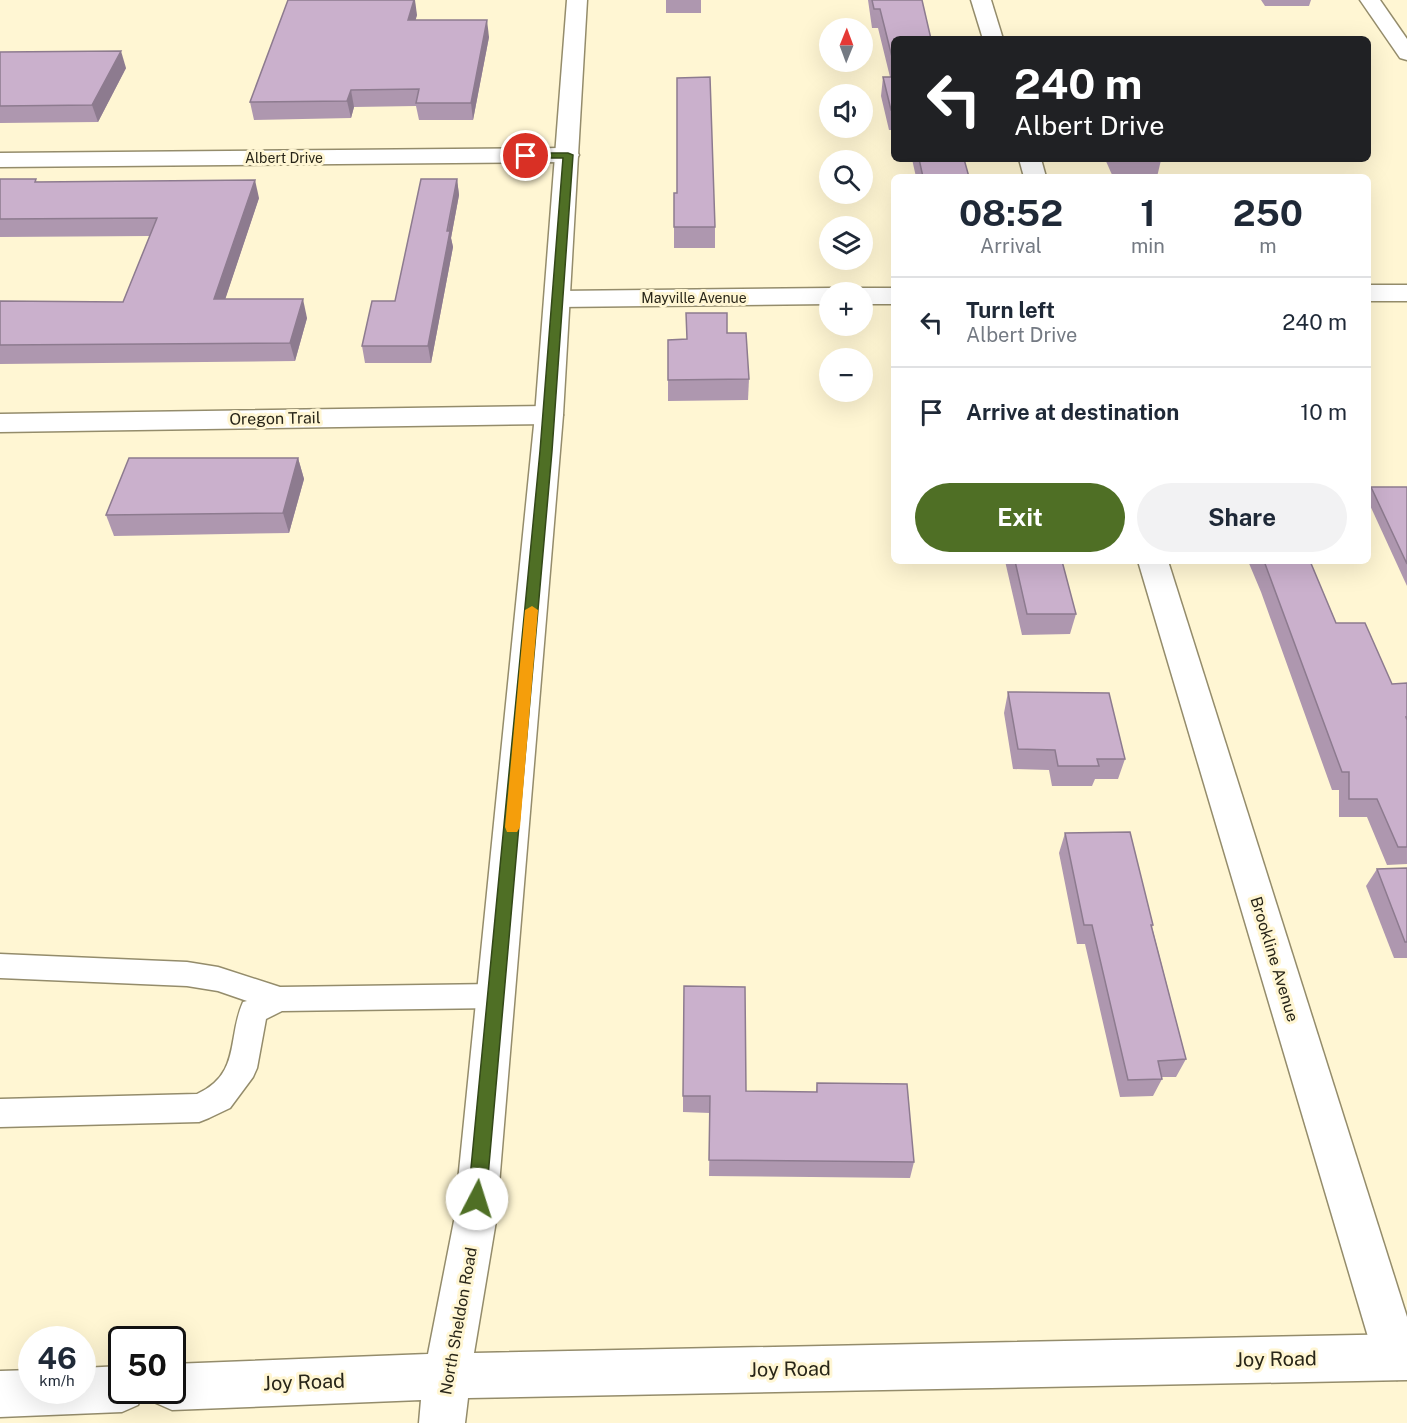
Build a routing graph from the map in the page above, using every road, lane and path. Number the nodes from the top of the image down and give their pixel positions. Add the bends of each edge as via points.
1 (577, 0) edge
2 (981, 0) edge
3 (1370, 0) edge
4 (992, 36) edge
5 (1407, 54) edge
6 (568, 155) junction
7 (0, 160) edge
8 (1371, 293) edge
9 (1407, 293) edge
10 (819, 296) edge
11 (873, 296) edge
12 (891, 296) edge
13 (558, 299) junction
14 (549, 415) junction
15 (0, 423) edge
16 (1155, 564) edge
17 (0, 966) edge
18 (495, 996) junction
19 (280, 999) junction
20 (0, 1113) edge
21 (1402, 1357) edge
22 (447, 1376) junction
23 (186, 1386) edge
24 (108, 1390) edge
25 (0, 1394) edge
26 (442, 1423) edge

1 - 6 street, North Sheldon Road
2 - 4 street
3 - 5 street
6 - 7 street, Albert Drive
6 - 13 street, North Sheldon Road
8 - 9 street
10 - 13 street, Mayville Avenue
11 - 12 street
13 - 14 street, North Sheldon Road
14 - 15 street, Oregon Trail
14 - 18 street, North Sheldon Road
16 - 21 street, Brookline Avenue
17 - 19 lane via 187,974 218,979
18 - 19 lane
18 - 22 street, North Sheldon Road via 475,1221
19 - 20 lane via 253,1011 243,1068 220,1098 199,1108
21 - 22 street, Joy Road
22 - 23 street, Joy Road
22 - 26 street, North Sheldon Road
24 - 25 street

